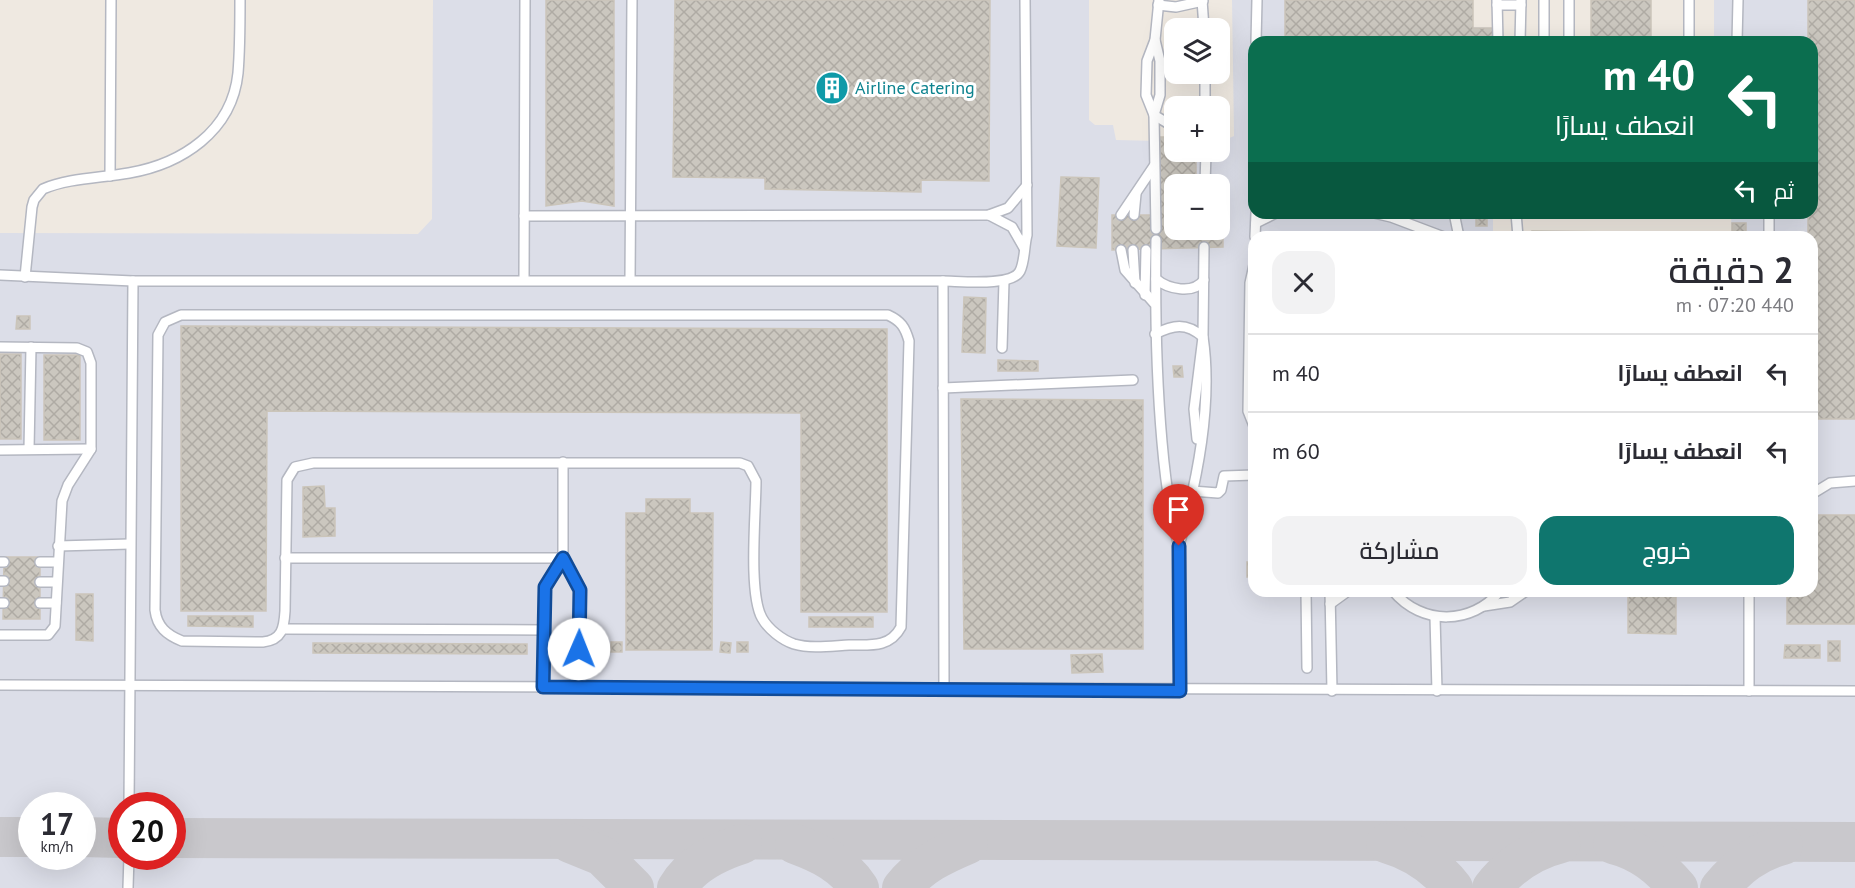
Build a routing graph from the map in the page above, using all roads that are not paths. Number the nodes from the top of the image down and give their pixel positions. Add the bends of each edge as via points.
1 (111, 0) edge
2 (240, 0) edge
3 (525, 0) edge
4 (632, 0) edge
5 (1025, 0) edge
6 (1257, 0) edge
7 (1544, 0) edge
8 (1569, 0) edge
9 (1689, 0) edge
10 (1738, 0) edge
11 (1202, 1) edge
12 (1497, 2) edge
13 (1159, 3) edge
14 (1521, 3) edge
15 (1203, 18) edge
16 (1256, 36) edge
17 (1498, 36) edge
18 (1520, 36) edge
19 (1544, 36) edge
20 (1569, 36) edge
21 (1689, 36) dead end
22 (1737, 36) edge
23 (1154, 115) junction
24 (1164, 121) edge
25 (1155, 164) junction
26 (110, 176) junction
27 (1027, 185) junction
28 (1136, 194) junction
29 (630, 214) junction
30 (989, 215) junction
31 (1121, 215) dead end
32 (1134, 215) dead end
33 (524, 216) junction
34 (1399, 219) edge
35 (1156, 229) dead end
36 (1429, 231) edge
37 (1156, 240) dead end
38 (1204, 247) dead end
39 (1024, 248) junction
40 (1121, 250) dead end
41 (1133, 250) dead end
42 (1146, 250) dead end
43 (0, 275) edge
44 (25, 277) junction
45 (1156, 279) junction
46 (524, 280) junction
47 (630, 280) junction
48 (1204, 280) junction
49 (0, 281) edge
50 (133, 281) junction
51 (944, 281) junction
52 (1004, 281) junction
53 (1135, 283) junction
54 (1145, 295) junction
55 (1154, 303) junction
56 (1155, 334) junction
57 (1203, 337) junction
58 (0, 346) edge
59 (31, 347) junction
60 (1002, 348) dead end
61 (1133, 380) dead end
62 (943, 388) junction
63 (30, 449) junction
64 (91, 449) junction
65 (0, 450) edge
66 (563, 462) junction
67 (1248, 475) edge
68 (1855, 481) edge
69 (1818, 490) edge
70 (1191, 491) junction
71 (130, 544) junction
72 (58, 546) junction
73 (1179, 546) junction
74 (285, 558) junction
75 (563, 558) junction
76 (40, 562) dead end
77 (57, 562) junction
78 (40, 582) dead end
79 (56, 582) junction
80 (1306, 597) edge
81 (1330, 597) edge
82 (1340, 597) edge
83 (1399, 597) edge
84 (1494, 597) edge
85 (1517, 597) edge
86 (1749, 597) edge
87 (40, 603) dead end
88 (56, 603) junction
89 (1330, 604) junction
90 (1484, 606) junction
91 (1435, 617) junction
92 (283, 629) junction
93 (545, 630) junction
94 (0, 635) edge
95 (1306, 668) dead end
96 (129, 685) junction
97 (0, 686) edge
98 (543, 687) junction
99 (578, 688) junction
100 (944, 689) junction
101 (1180, 691) junction
102 (1332, 691) junction
103 (1437, 691) junction
104 (1749, 691) junction
105 (1855, 691) edge
106 (129, 792) edge
107 (129, 870) edge
108 (128, 888) edge

1 - 26 lane
2 - 26 lane via 238,75 219,123 181,158 148,170
3 - 33 lane
4 - 29 lane
5 - 27 lane
6 - 16 lane
7 - 19 lane
8 - 20 lane
9 - 21 lane
10 - 22 lane
11 - 13 lane via 1176,7
11 - 15 lane
12 - 14 lane
12 - 17 lane
13 - 23 lane via 1155,40 1160,83
14 - 18 lane
23 - 24 lane
23 - 25 lane
25 - 28 lane
25 - 35 lane
26 - 44 lane via 50,186 38,194 28,233
27 - 30 lane via 1008,208
27 - 39 lane
28 - 31 lane
28 - 32 lane
29 - 30 lane
29 - 33 lane
29 - 47 lane
30 - 39 lane via 1012,227
33 - 46 lane
34 - 36 lane
37 - 45 lane
38 - 48 lane
39 - 52 lane via 1020,271
40 - 53 lane via 1123,266
41 - 53 lane
42 - 54 lane
43 - 44 lane
44 - 49 lane
44 - 50 lane
45 - 48 lane via 1162,285 1179,288 1196,287
45 - 55 lane
46 - 47 lane
46 - 50 lane
47 - 51 lane
48 - 57 lane
50 - 71 lane
51 - 52 lane
51 - 62 lane
52 - 60 lane
53 - 54 lane
54 - 55 lane
55 - 56 lane
56 - 57 lane via 1179,325
56 - 73 lane via 1165,470
57 - 70 lane via 1206,405
58 - 59 lane
59 - 63 lane
59 - 64 lane via 82,349 91,357
61 - 62 lane
62 - 100 lane
63 - 64 lane
63 - 65 lane
64 - 72 lane via 64,493
66 - 74 lane via 302,464 295,467 287,480
66 - 75 lane
66 - 92 lane via 729,461 748,466 756,481 755,593 762,618 769,627 793,643 806,646 877,645 889,641 901,627 909,341 904,327 888,315 172,317 158,335 156,620 171,637 182,641 272,641
67 - 70 lane via 1224,476 1218,493
68 - 69 lane via 1830,483
70 - 73 lane
71 - 72 lane
71 - 96 lane
72 - 77 lane
73 - 101 lane
74 - 75 lane
74 - 92 lane
75 - 93 lane via 545,587
75 - 99 lane via 580,590
76 - 77 lane
77 - 79 lane
78 - 79 lane
79 - 88 lane
80 - 95 lane
81 - 89 lane
82 - 89 lane
83 - 91 lane via 1410,607
84 - 90 lane
85 - 90 lane
86 - 104 lane
87 - 88 lane
88 - 94 lane via 56,626 48,635
89 - 102 lane
90 - 91 lane via 1461,616
91 - 103 lane
92 - 93 lane
93 - 98 lane
96 - 97 lane
96 - 98 lane
96 - 106 lane
98 - 99 lane
99 - 100 lane
100 - 101 lane
101 - 102 lane
102 - 103 lane
103 - 104 lane
104 - 105 lane
107 - 108 lane

